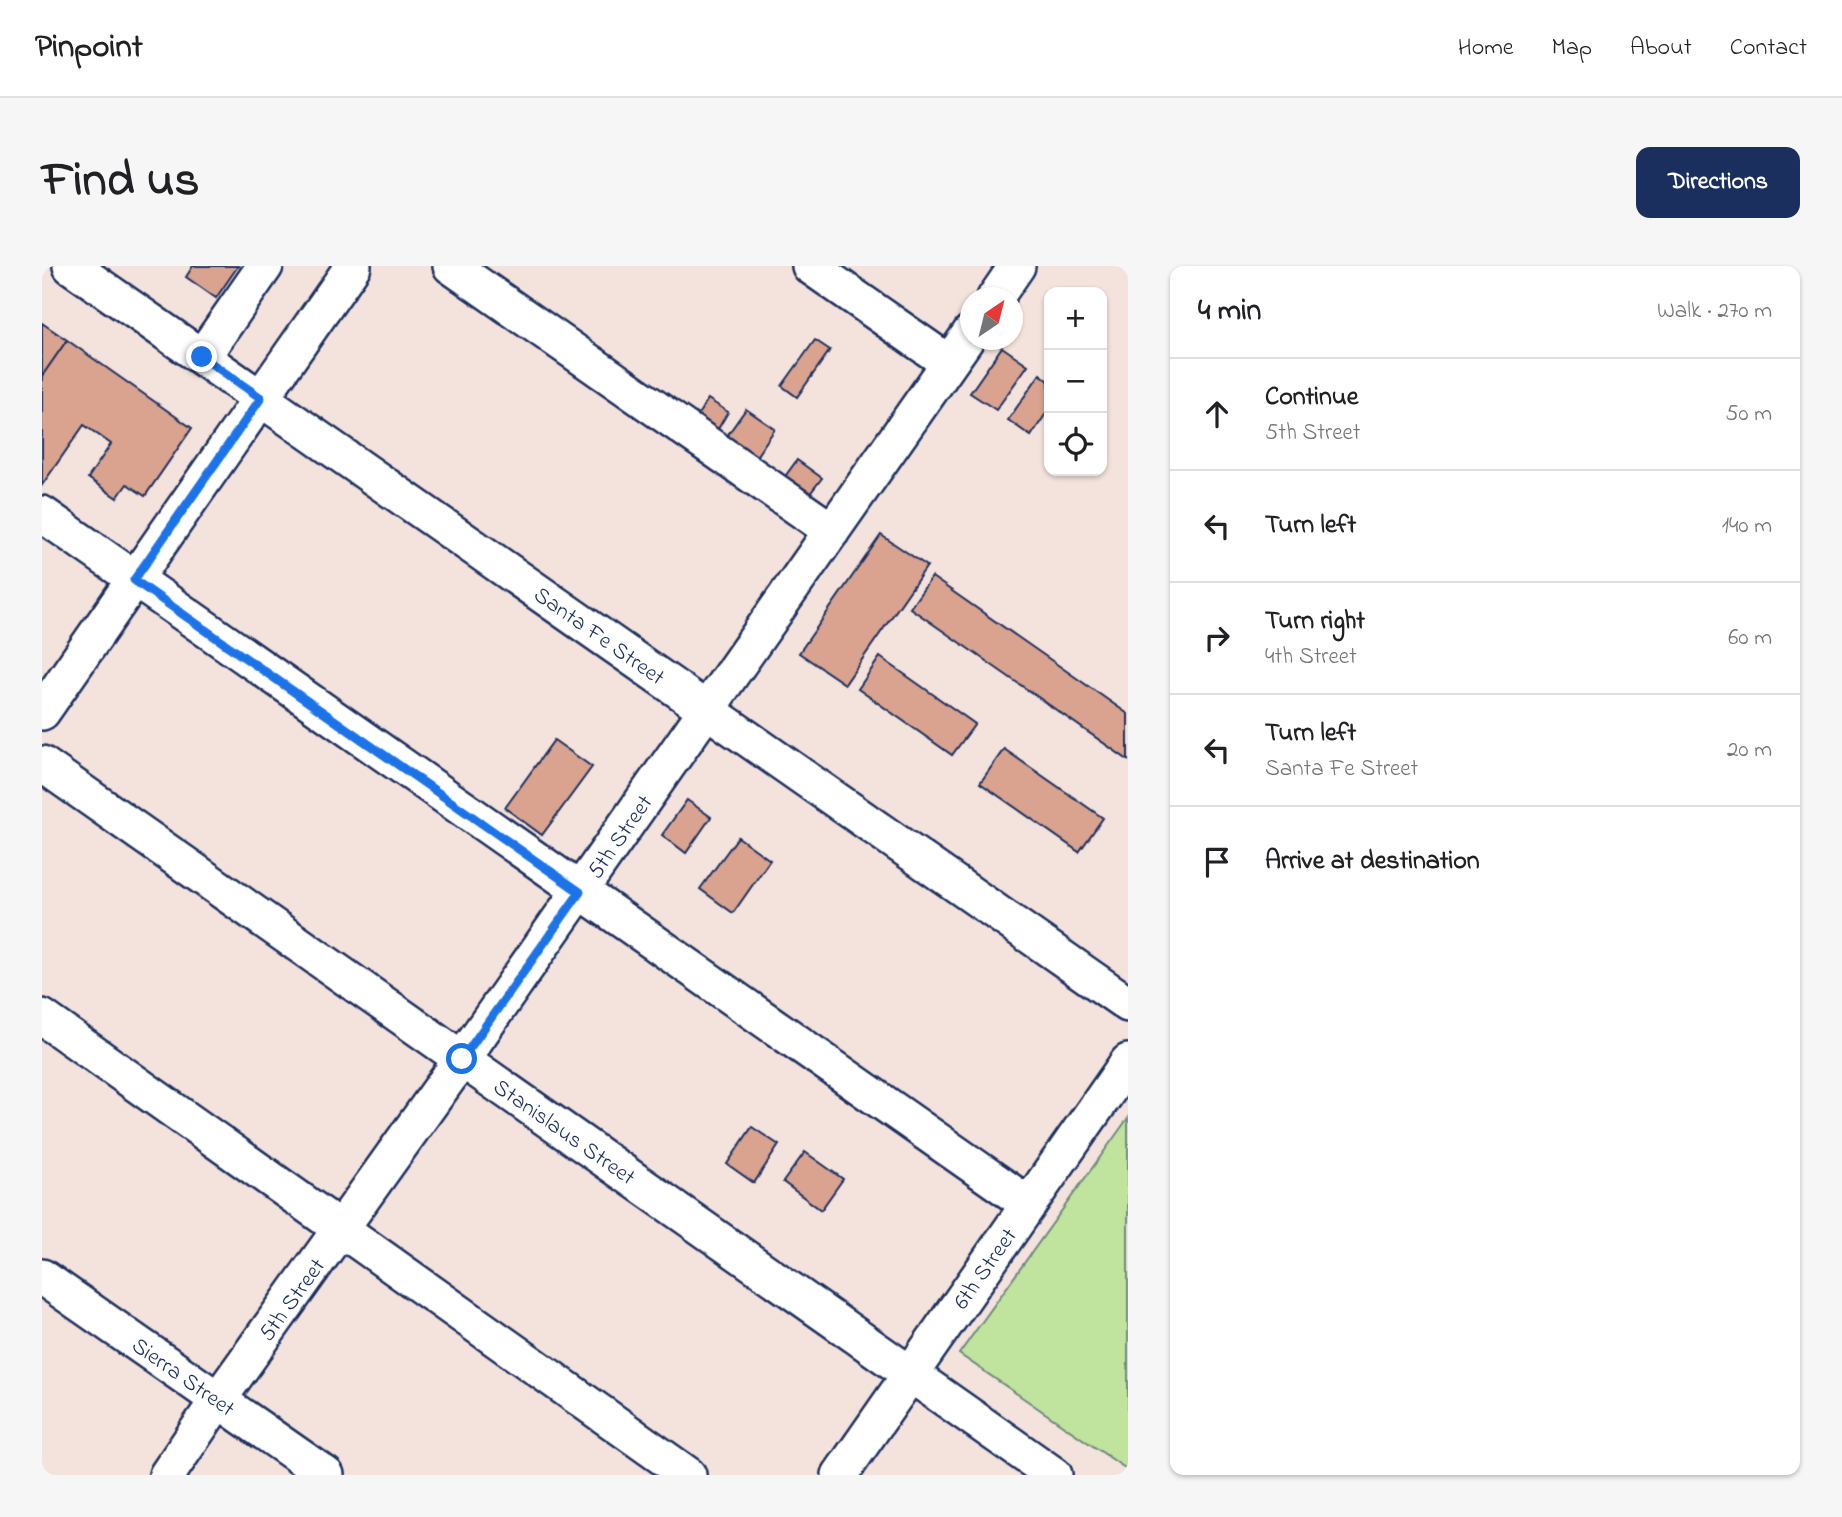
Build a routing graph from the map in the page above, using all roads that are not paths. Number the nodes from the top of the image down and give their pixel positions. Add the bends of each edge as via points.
1 (71, 266) edge
2 (265, 266) edge
3 (353, 266) edge
4 (451, 266) edge
5 (810, 266) edge
6 (1017, 266) edge
7 (1003, 287) edge
8 (960, 348) edge
9 (202, 357) junction
10 (949, 363) junction
11 (261, 398) junction
12 (42, 514) edge
13 (832, 531) junction
14 (134, 580) junction
15 (707, 710) junction
16 (42, 712) edge
17 (42, 764) edge
18 (580, 892) junction
19 (1128, 1004) edge
20 (42, 1017) edge
21 (462, 1059) junction
22 (1128, 1062) edge
23 (1028, 1205) junction
24 (341, 1228) junction
25 (42, 1277) edge
26 (910, 1374) junction
27 (218, 1400) junction
28 (167, 1475) edge
29 (326, 1475) edge
30 (688, 1475) edge
31 (840, 1475) edge
32 (1054, 1475) edge

1 - 9 street, Santa Fe Street
2 - 9 street
3 - 11 street
4 - 13 street
5 - 10 street
6 - 7 street
8 - 10 street, 5th Street
9 - 11 street, Santa Fe Street
10 - 13 street, 5th Street
11 - 14 street
11 - 15 street, Santa Fe Street
12 - 14 street
13 - 15 street, 5th Street
14 - 16 street
14 - 18 street
15 - 18 street, 5th Street
15 - 19 street, Santa Fe Street
17 - 21 street, Stanislaus Street
18 - 21 street, 5th Street
18 - 23 street
20 - 24 street
21 - 24 street, 5th Street
21 - 26 street, Stanislaus Street
22 - 23 street, 6th Street
23 - 26 street, 6th Street
24 - 27 street, 5th Street
24 - 30 street
25 - 27 street, Sierra Street
26 - 31 street, 6th Street
26 - 32 street, Stanislaus Street
27 - 28 street, 5th Street
27 - 29 street, Sierra Street

